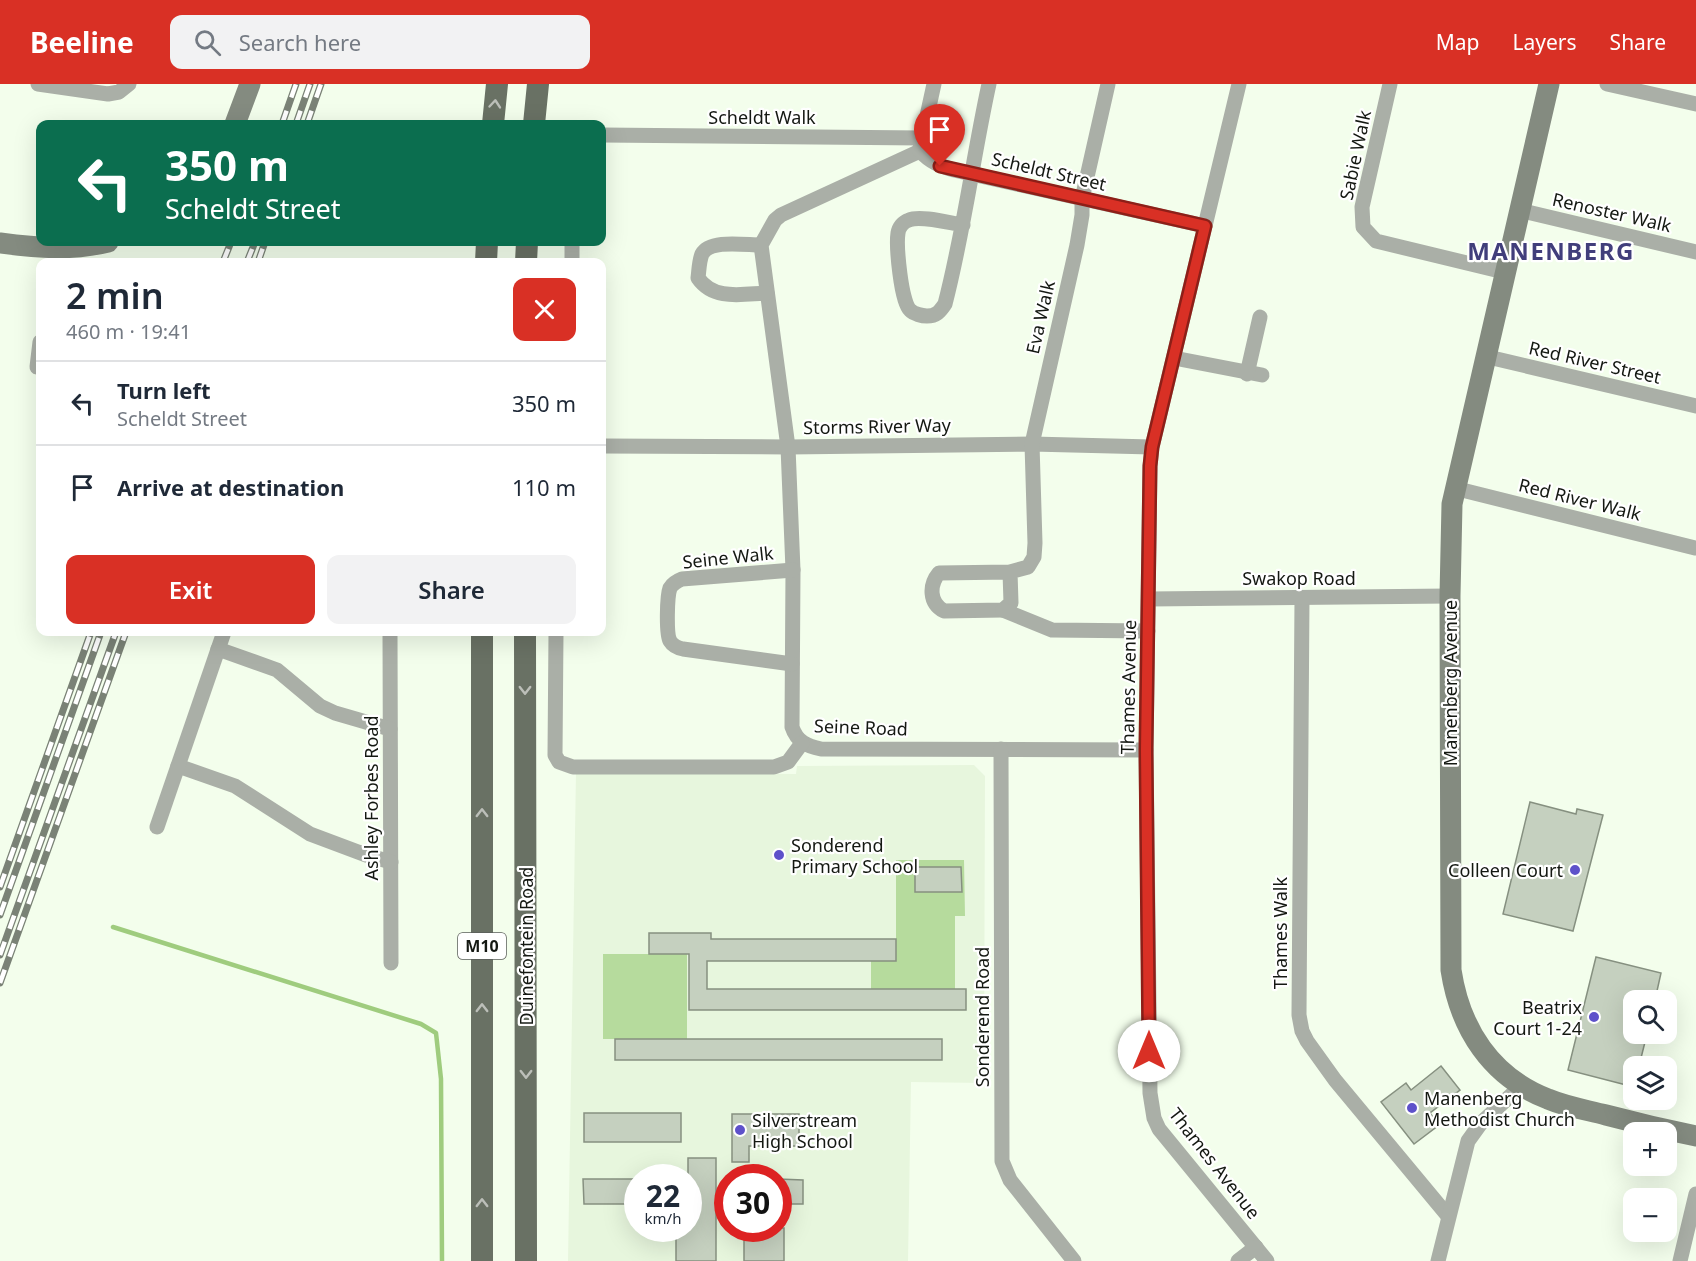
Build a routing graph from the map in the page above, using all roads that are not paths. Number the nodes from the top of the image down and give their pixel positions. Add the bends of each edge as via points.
1 (38, 84) edge
2 (129, 84) edge
3 (250, 84) edge
4 (497, 84) edge
5 (538, 84) edge
6 (934, 84) edge
7 (989, 84) edge
8 (1108, 84) edge
9 (1239, 84) edge
10 (1390, 84) edge
11 (1549, 84) edge
12 (1608, 84) edge
13 (1696, 104) edge
14 (236, 120) edge
15 (493, 120) edge
16 (534, 120) edge
17 (606, 135) edge
18 (921, 145) junction
19 (971, 173) junction
20 (1082, 199) junction
21 (1519, 210) junction
22 (963, 225) junction
23 (1205, 226) junction
24 (0, 243) edge
25 (761, 244) junction
26 (89, 246) edge
27 (1696, 252) edge
28 (52, 256) edge
29 (1504, 272) junction
30 (767, 293) junction
31 (1260, 317) dead end
32 (1484, 356) junction
33 (1174, 358) junction
34 (1696, 406) edge
35 (1032, 444) junction
36 (606, 446) edge
37 (788, 447) junction
38 (1152, 447) junction
39 (1454, 488) junction
40 (1695, 548) edge
41 (793, 570) junction
42 (1010, 572) junction
43 (1450, 596) junction
44 (1149, 598) junction
45 (1302, 598) junction
46 (1003, 610) junction
47 (1148, 631) junction
48 (222, 636) edge
49 (390, 636) edge
50 (482, 636) edge
51 (525, 636) edge
52 (555, 636) edge
53 (218, 648) junction
54 (792, 664) junction
55 (390, 729) junction
56 (802, 743) junction
57 (1001, 749) junction
58 (1146, 750) junction
59 (178, 766) junction
60 (157, 827) dead end
61 (391, 862) junction
62 (391, 963) dead end
63 (1521, 1086) junction
64 (1696, 1136) edge
65 (1696, 1194) edge
66 (1448, 1216) junction
67 (1256, 1247) junction
68 (482, 1261) edge
69 (526, 1261) edge
70 (1074, 1261) edge
71 (1238, 1261) edge
72 (1267, 1261) edge
73 (1438, 1261) edge
74 (1680, 1261) edge

1 - 2 street via 108,94
3 - 14 street
15 -> 4 main road
5 - 16 main road
6 - 18 street
7 - 19 street
8 - 20 street, Eva Walk
9 - 23 street, Thames Avenue
10 - 29 street, Sabie Walk via 1362,207 1363,227 1376,240
11 - 21 street, Manenberg Avenue
12 - 13 street
17 - 18 street, Scheldt Walk
18 - 19 street, Scheldt Street via 928,159 940,166
18 - 25 street via 781,215
19 - 20 street, Scheldt Street
19 - 22 street
20 - 23 street, Scheldt Street
20 - 35 street, Eva Walk via 1077,245
21 - 27 street, Renoster Walk
21 - 29 street, Manenberg Avenue
22 - 22 street via 914,218 901,225 898,241 903,289 906,303 916,314 940,313 945,304
23 - 33 street, Thames Avenue
24 - 28 street
25 - 30 street, Seine Road
25 - 30 street via 714,244 701,256 698,278 710,291 724,295
26 - 28 street
29 - 32 street, Manenberg Avenue
30 - 37 street, Seine Road
31 - 33 street via 1254,375
32 - 34 street, Red River Street
32 - 39 street, Manenberg Avenue
33 - 38 street, Thames Avenue
35 - 37 street, Storms River Way
35 - 38 street, Storms River Way
35 - 42 street via 1034,557 1028,567
36 - 37 street, Storms River Way
37 - 41 street, Seine Road
38 - 44 street, Thames Avenue
39 - 40 street, Red River Walk
39 - 43 street, Manenberg Avenue
41 - 54 street, Seine Road
41 - 54 street, Seine Walk via 682,579 675,582 668,597 668,635 682,650
42 - 46 street via 1011,603
42 - 46 street via 939,573 933,581 933,602 944,611
43 - 45 street, Swakop Road
43 - 63 street, Manenberg Avenue via 1453,981 1460,1010 1477,1044
44 - 45 street, Swakop Road
44 - 47 street, Thames Avenue
45 - 66 street, Thames Walk via 1302,1031 1342,1088
46 - 47 street via 1052,630
47 - 58 street, Thames Avenue
48 - 53 street
49 - 55 street, Ashley Forbes Road
68 -> 50 main road, M10
51 -> 69 main road, Duinefontein Road / M10
52 - 56 street via 555,756 559,762 573,767 774,767 788,762
53 - 55 street via 269,665 320,706
53 - 59 street
54 - 56 street, Seine Road via 792,727
55 - 61 street, Ashley Forbes Road
56 - 57 street, Seine Road via 821,748
57 - 58 street, Seine Road
57 - 70 street, Sonderend Road via 1002,1161 1010,1180
58 - 67 street, Thames Avenue via 1151,1106 1159,1129
59 - 60 street
59 - 61 street via 235,786 310,834
61 - 62 street, Ashley Forbes Road
63 - 64 street, Manenberg Avenue via 1565,1105
63 - 66 street via 1481,1123 1468,1141
65 - 74 street
66 - 73 street
67 - 71 street
67 - 72 street, Thames Avenue

